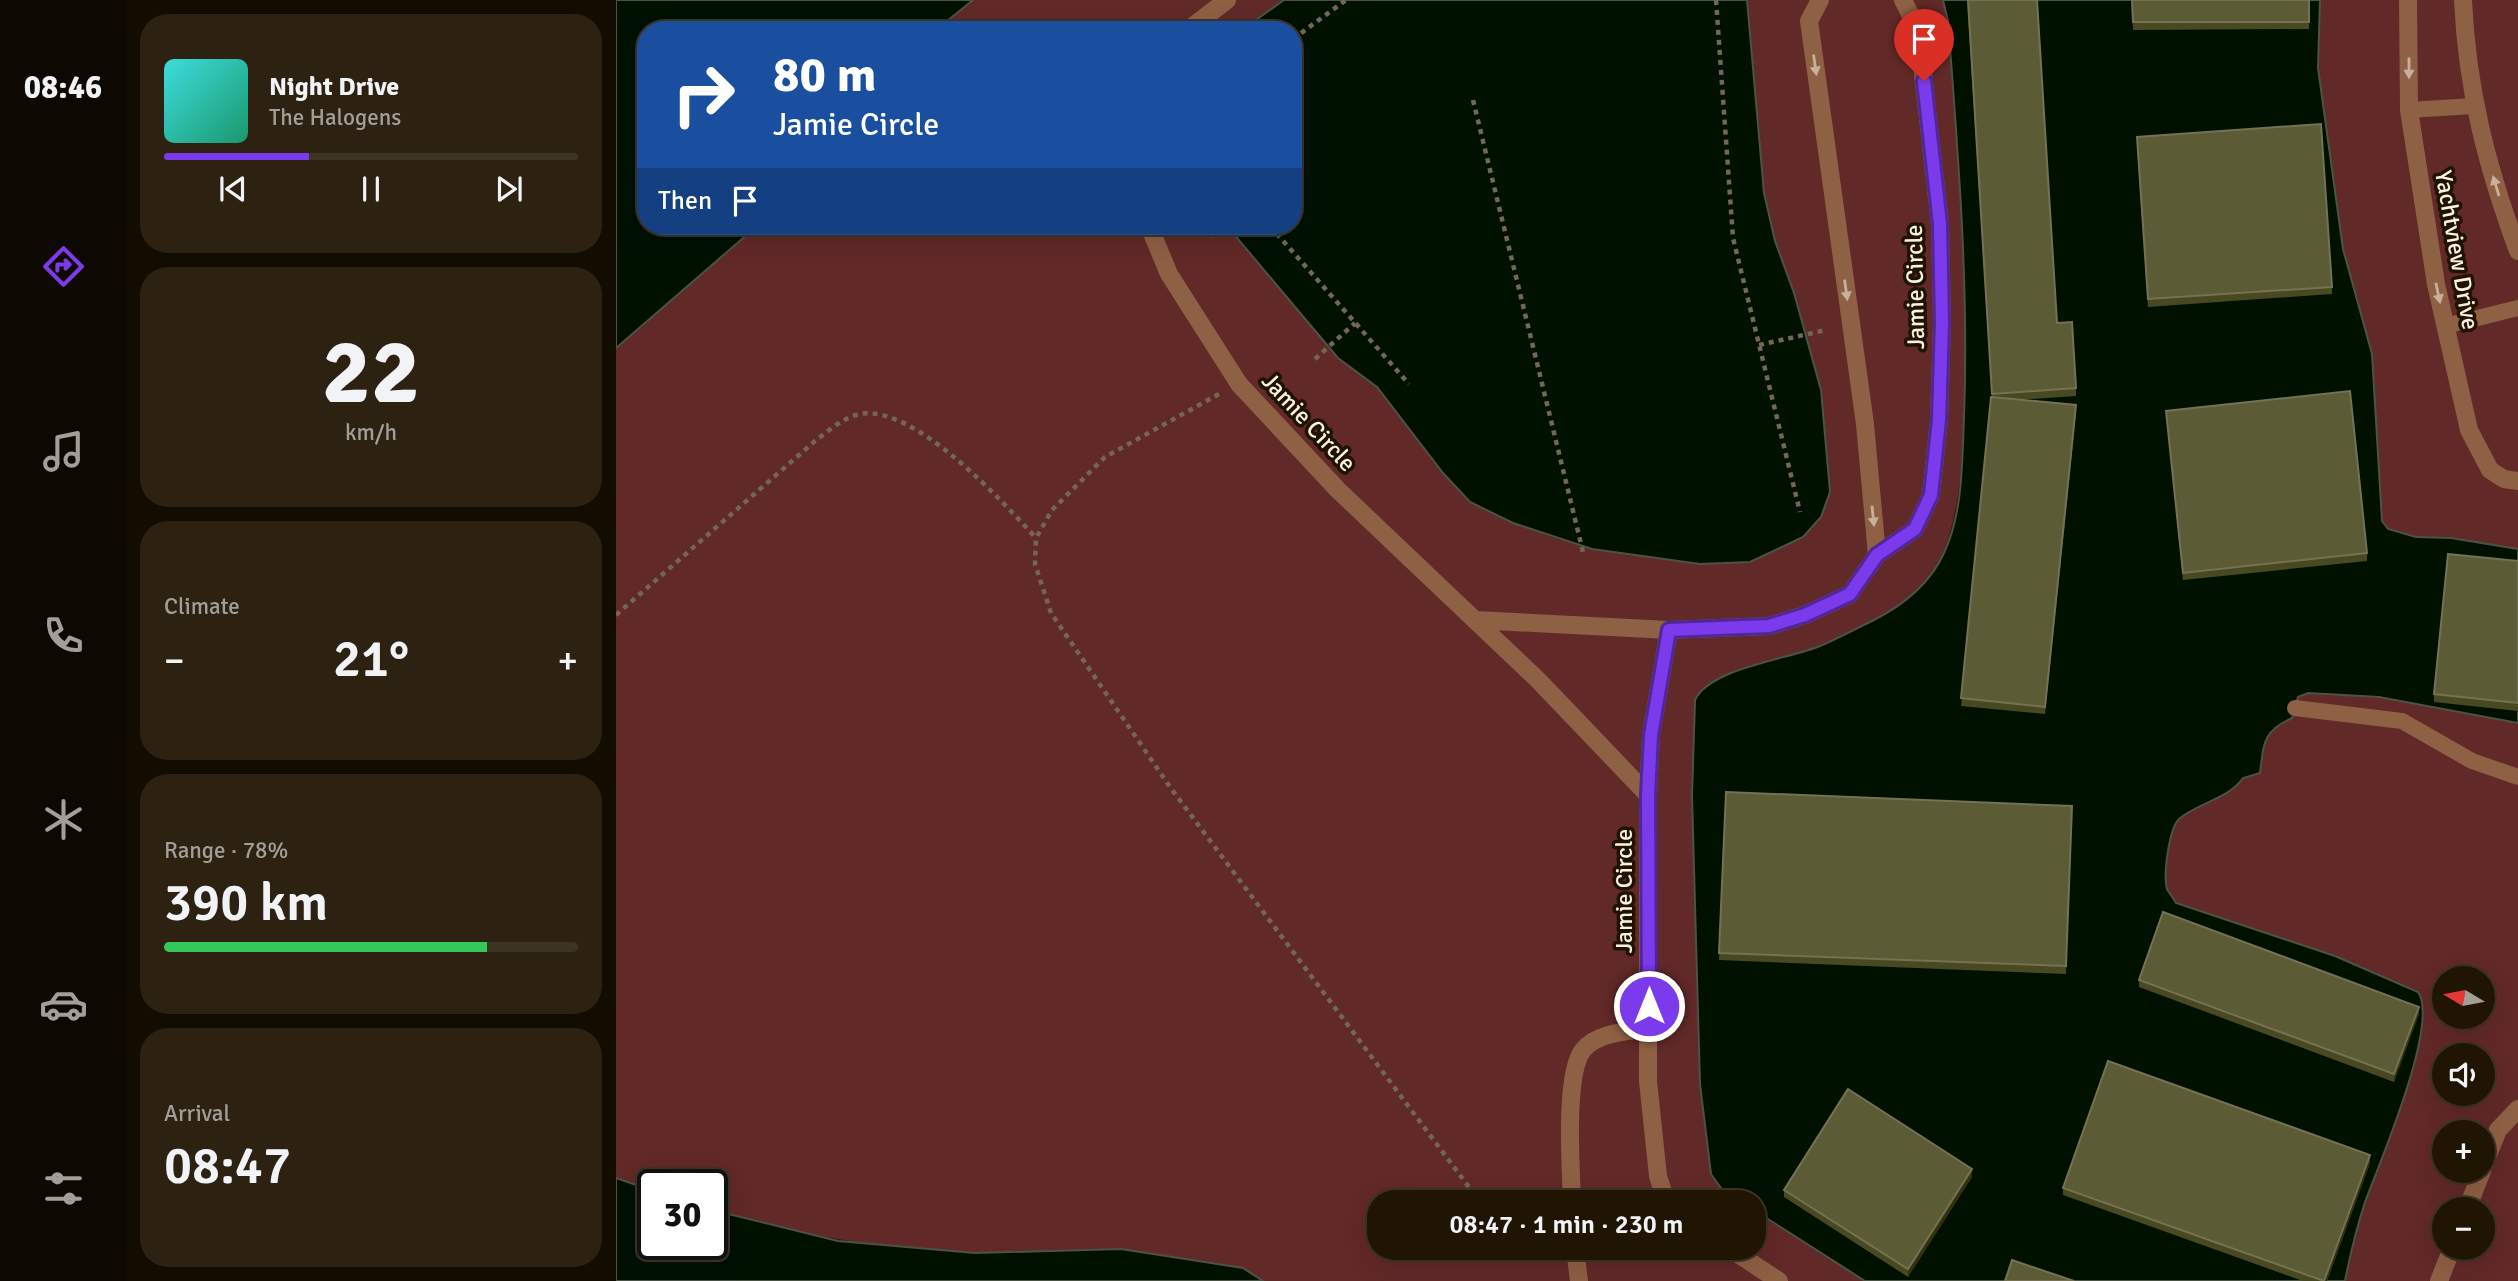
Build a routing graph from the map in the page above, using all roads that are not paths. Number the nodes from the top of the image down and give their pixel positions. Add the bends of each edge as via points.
1 (1227, 0) edge
2 (1820, 0) edge
3 (1903, 0) edge
4 (2408, 0) edge
5 (2463, 0) edge
6 (1200, 21) edge
7 (2474, 106) junction
8 (2409, 110) junction
9 (1153, 235) edge
10 (2518, 251) edge
11 (2518, 308) edge
12 (2445, 326) junction
13 (2518, 481) edge
14 (1877, 555) junction
15 (1475, 620) junction
16 (1669, 630) junction
17 (2295, 708) dead end
18 (2518, 777) edge
19 (1648, 795) junction
20 (1649, 1028) junction
21 (2518, 1109) edge
22 (2495, 1138) edge
23 (1572, 1190) edge
24 (1663, 1190) edge
25 (1576, 1260) edge
26 (1747, 1260) edge
27 (2447, 1260) edge
28 (1579, 1281) edge
29 (1779, 1281) edge
30 (2439, 1281) edge

1 - 6 street
2 -> 14 street via 1809,21 1866,424
3 - 14 street, Jamie Circle via 1918,30 1940,224 1939,420 1931,495 1915,529
4 -> 8 street, Yachtview Drive
5 - 7 street, Yachtview Drive
7 - 8 lane
10 -> 7 street, Yachtview Drive
8 -> 12 street, Yachtview Drive
9 - 15 street, Jamie Circle via 1169,274 1239,384 1338,490
11 - 12 lane
12 - 13 street, Yachtview Drive via 2469,430 2490,470
14 - 16 street, Jamie Circle via 1850,594 1805,615 1769,626
15 - 16 street, Jamie Circle
15 - 19 street, Jamie Circle
16 - 19 street, Jamie Circle via 1651,735
17 - 18 lane via 2402,721 2472,761
19 - 20 street, Jamie Circle
20 - 23 street via 1605,1035 1583,1050 1573,1071
20 - 24 street, Jamie Circle via 1648,1081
21 - 22 street
25 - 28 street
26 - 29 street
27 - 30 street

